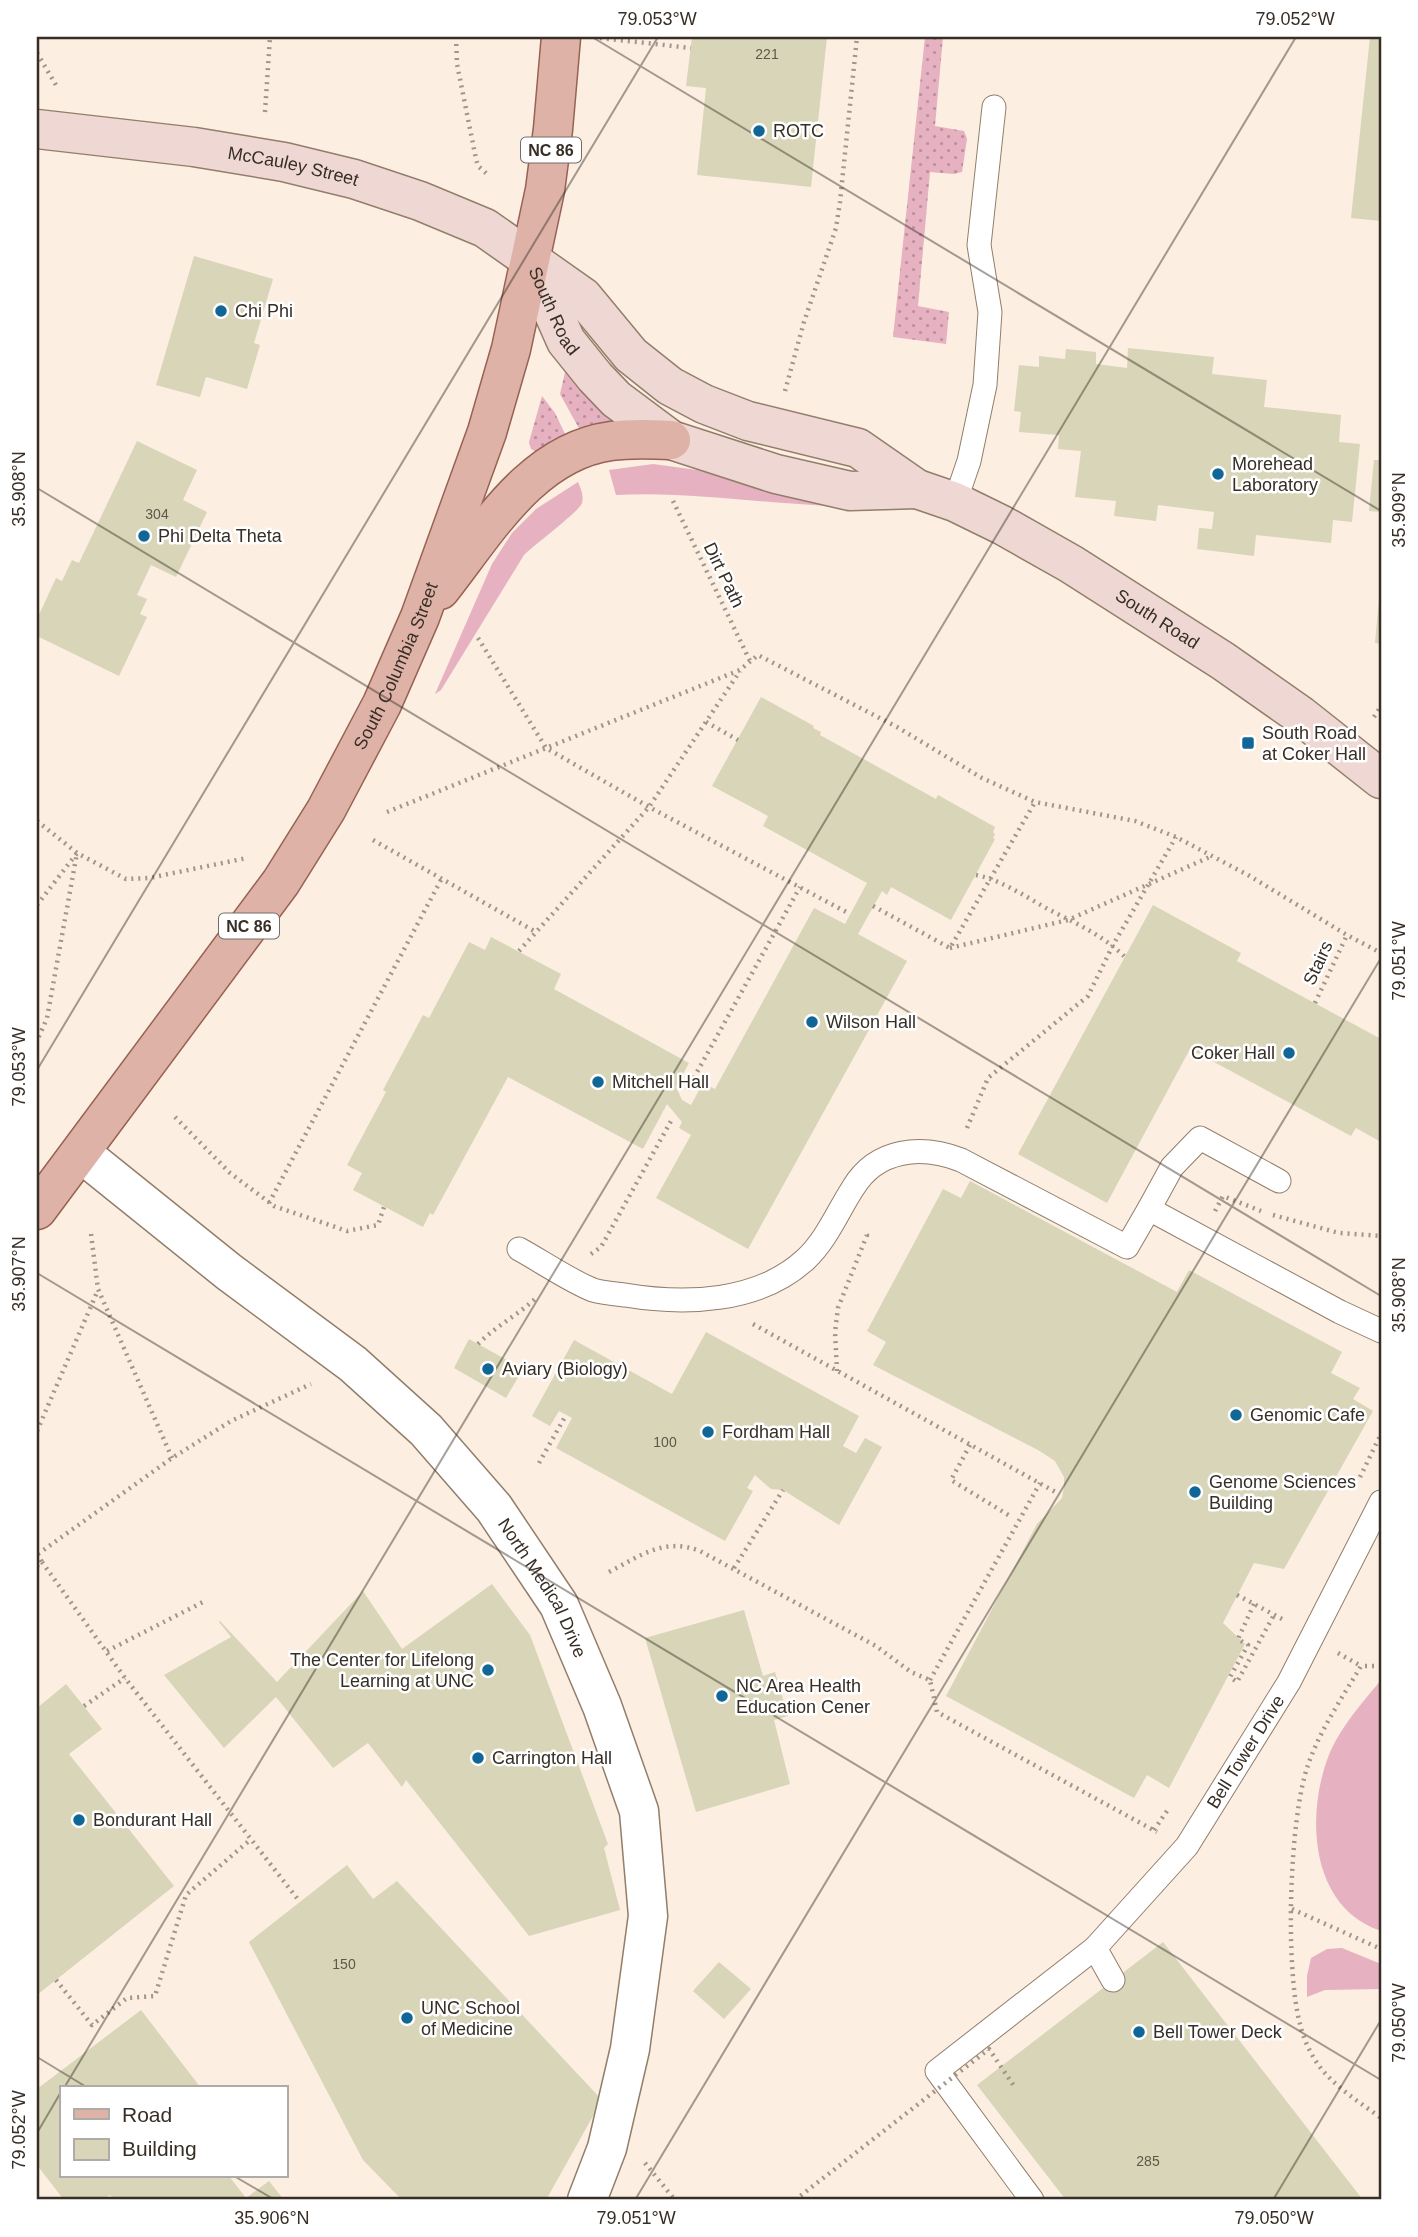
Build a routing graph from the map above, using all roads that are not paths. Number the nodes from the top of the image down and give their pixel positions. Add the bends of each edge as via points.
1 (561, 37) edge
2 (995, 107) dead end
3 (37, 129) edge
4 (531, 262) junction
5 (671, 440) junction
6 (917, 489) junction
7 (954, 502) junction
8 (420, 617) junction
9 (1381, 779) edge
10 (81, 1153) junction
11 (1279, 1181) dead end
12 (1149, 1209) junction
13 (37, 1210) edge
14 (519, 1249) dead end
15 (1381, 1331) edge
16 (1381, 1502) edge
17 (1095, 1948) junction
18 (1113, 1980) dead end
19 (587, 2200) edge
20 (1032, 2200) edge

1 - 4 main road, South Columbia Street / NC 86 via 549,165
2 - 7 lane via 979,245 990,312 985,386 969,461
3 - 4 main road, McCauley Street via 194,147 354,179 485,228
4 - 5 main road, South Road via 566,341 616,399
4 - 6 main road, South Road via 583,297 632,355 670,386 748,421 858,448
4 - 8 main road, South Columbia Street / NC 86 via 487,432
5 - 6 main road, South Road via 776,474 850,491
5 - 8 main road via 609,441 552,465 518,491
6 - 7 main road, South Road
7 - 9 main road, South Road via 1002,525 1149,612 1300,715
8 - 10 main road, South Columbia Street / NC 86 via 382,704 326,810 281,882
10 - 13 main road, South Columbia Street / NC 86
10 - 19 street, North Medical Drive via 353,1364 426,1430 494,1508 559,1605 602,1706 639,1811 648,1916 630,2049 607,2148
11 - 12 lane via 1200,1138 1172,1167
12 - 14 lane via 1127,1247 961,1160 920,1150 884,1159 868,1170 854,1185 822,1241 792,1271 737,1295 652,1300 594,1290
12 - 15 lane
16 - 17 lane, Bell Tower Drive via 1289,1682 1187,1846
17 - 18 lane
17 - 20 lane, Bell Tower Drive via 937,2071

